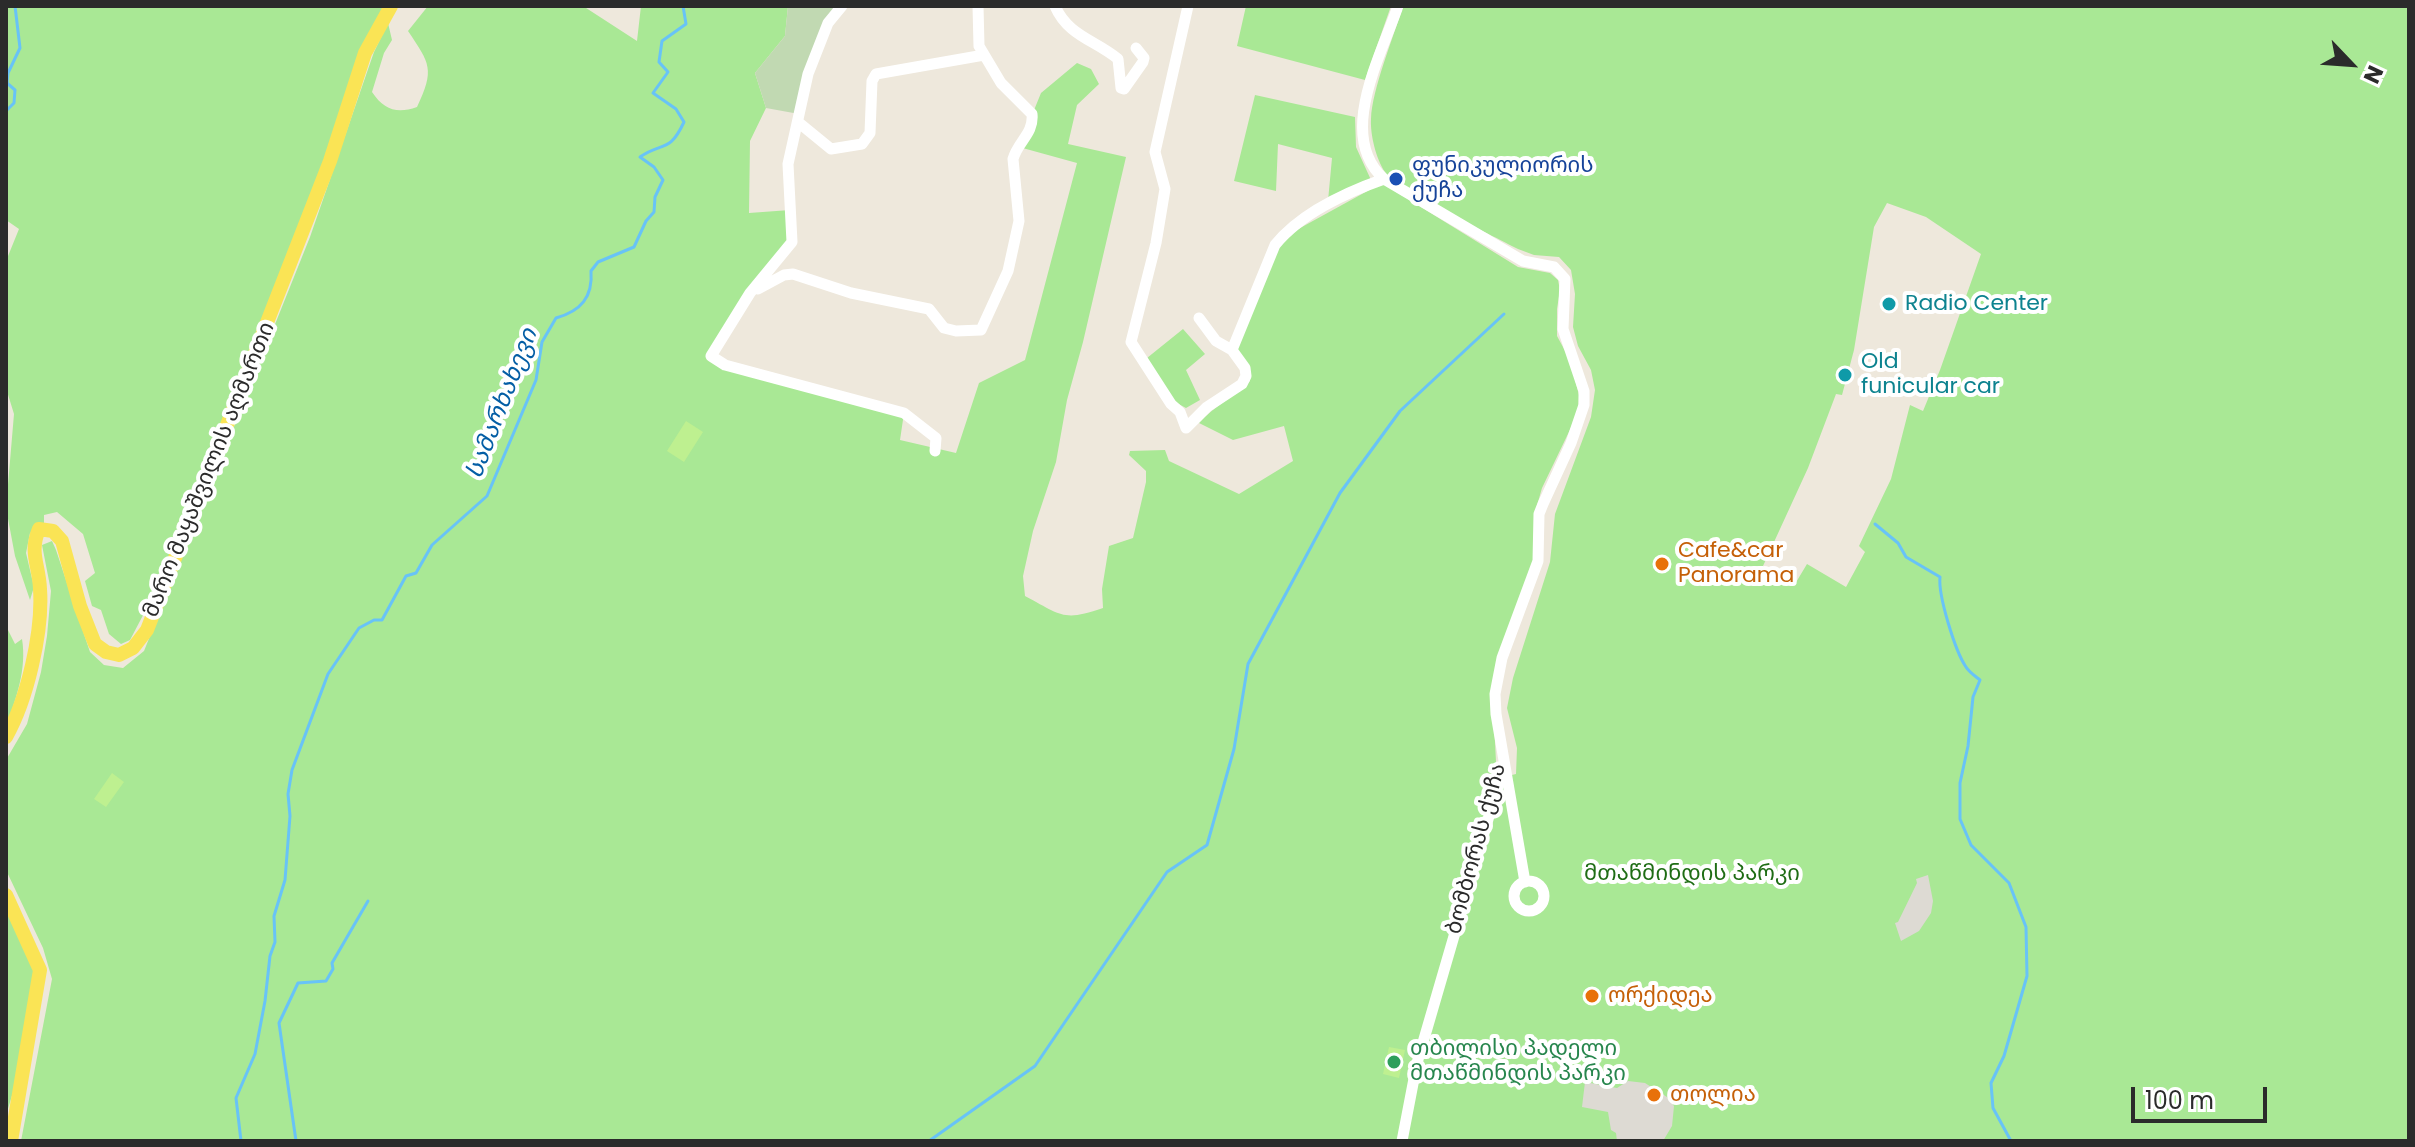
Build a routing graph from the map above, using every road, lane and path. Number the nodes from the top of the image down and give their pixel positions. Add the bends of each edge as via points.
1 (391, 6) edge
2 (842, 6) edge
3 (978, 6) edge
4 (1055, 6) edge
5 (1188, 6) edge
6 (1398, 6) edge
7 (1136, 48) dead end
8 (984, 55) junction
9 (798, 122) junction
10 (1384, 179) junction
11 (750, 293) junction
12 (1199, 318) dead end
13 (1232, 350) junction
14 (935, 451) dead end
15 (6, 737) edge
16 (1504, 764) junction
17 (1525, 882) dead end
18 (6, 895) edge
19 (11, 1141) edge
20 (1402, 1141) edge

1 - 15 main road, მარო მაყაშვილის აღმართი via 365,53 330,161 147,630 133,648 119,655 95,644 62,541 53,531 39,529 33,544 39,619 22,705
2 - 9 street via 828,23 808,74
3 - 8 street
4 - 7 street via 1075,33 1118,59 1121,88 1144,58
5 - 13 street via 1155,152 1165,189 1131,342 1180,412 1184,428 1245,381 1245,368
6 - 10 street, ბომბორას ქუჩა via 1361,119 1363,146 1372,168
8 - 9 street via 876,74 870,133 862,144 831,149
8 - 11 street via 1033,122 1013,159 1019,221 1008,271 981,330 944,328 929,309 793,274
9 - 11 street via 788,164 792,242
10 - 13 street via 1285,232
10 - 16 street, ბომბორას ქუჩა via 1523,261 1554,267 1565,279 1563,329 1581,379 1584,405 1539,514 1538,561 1496,676
11 - 14 street via 711,356 725,365 904,413 936,438
12 - 13 street via 1216,341
16 - 17 street
16 - 20 street, ბომბორას ქუჩა via 1417,1063
18 - 19 main road via 40,970

